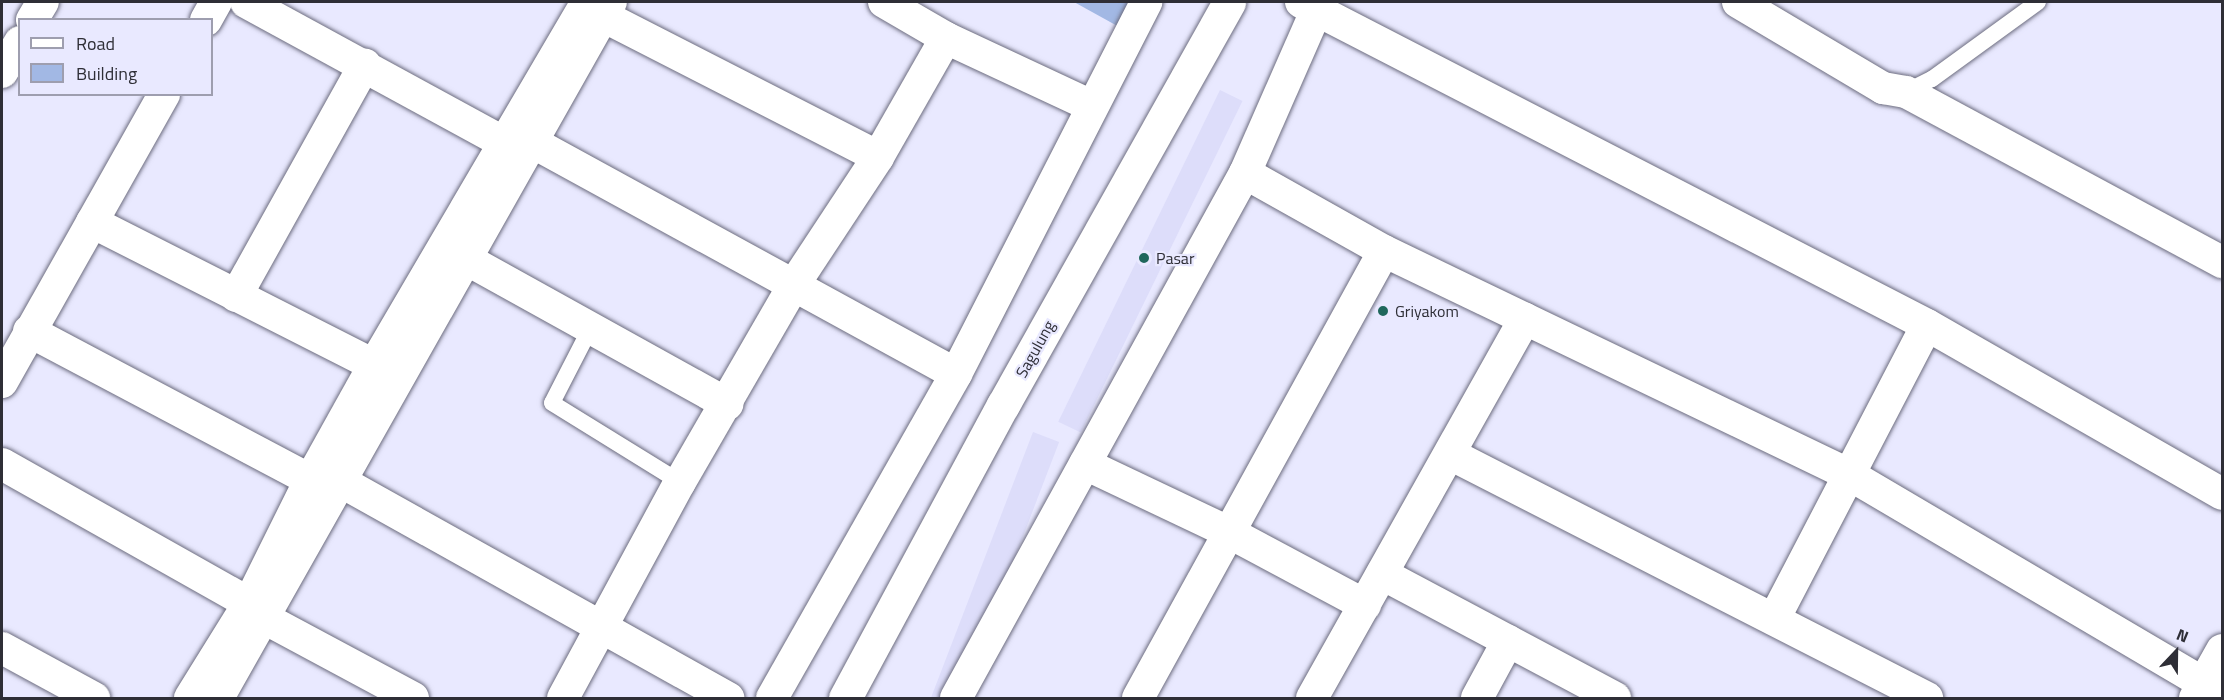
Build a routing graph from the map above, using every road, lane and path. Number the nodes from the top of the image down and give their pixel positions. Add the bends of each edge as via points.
1 (43, 2) edge
2 (216, 2) edge
3 (246, 2) edge
4 (884, 2) edge
5 (1146, 2) edge
6 (1229, 2) edge
7 (1738, 2) edge
8 (2038, 2) edge
9 (1309, 5) edge
10 (591, 6) edge
11 (33, 18) edge
12 (207, 18) edge
13 (946, 38) junction
14 (18, 45) edge
15 (365, 64) junction
16 (2, 72) edge
17 (1906, 92) junction
18 (152, 98) edge
19 (1092, 106) junction
20 (519, 142) junction
21 (878, 157) junction
22 (1245, 173) junction
23 (92, 222) junction
24 (1384, 251) junction
25 (466, 259) junction
26 (2223, 262) edge
27 (793, 286) junction
28 (236, 296) junction
29 (1525, 319) junction
30 (1927, 325) junction
31 (591, 327) junction
32 (29, 331) junction
33 (374, 365) junction
34 (956, 374) junction
35 (2, 382) edge
36 (728, 404) junction
37 (1450, 454) junction
38 (2, 464) edge
39 (1085, 464) junction
40 (1850, 475) junction
41 (325, 480) junction
42 (680, 482) junction
43 (2223, 494) edge
44 (1230, 533) junction
45 (1382, 574) junction
46 (1365, 605) junction
47 (257, 611) junction
48 (1774, 619) junction
49 (601, 628) junction
50 (1508, 641) junction
51 (2, 648) edge
52 (2223, 650) edge
53 (2207, 692) edge
54 (94, 699) edge
55 (190, 699) edge
56 (218, 699) edge
57 (413, 699) edge
58 (563, 699) edge
59 (729, 699) edge
60 (772, 699) edge
61 (845, 699) edge
62 (956, 699) edge
63 (1138, 699) edge
64 (1312, 699) edge
65 (1477, 699) edge
66 (1615, 699) edge
67 (1927, 699) edge

1 - 11 street
2 - 12 street
3 - 15 street
4 - 13 street
5 - 19 street
6 - 61 street, Sagulung via 1003,405
7 - 17 street via 1883,88
8 - 17 lane via 1932,79
9 - 22 street
9 - 30 street
10 - 20 street
10 - 21 street
13 - 19 street
13 - 21 street
14 - 16 street
15 - 20 street
15 - 28 street
17 - 26 street
18 - 23 street
19 - 34 street
20 - 25 street
20 - 27 street
20 - 33 street
21 - 27 street
22 - 24 street
22 - 39 street
23 - 28 street
23 - 32 street
24 - 29 street
24 - 44 street
25 - 31 street
25 - 41 street
27 - 34 street
27 - 36 street
28 - 33 street
29 - 37 street
29 - 40 street
30 - 40 street
30 - 43 street
31 - 36 street
31 - 42 lane via 552,403
32 - 35 street
32 - 41 street
33 - 41 street
34 - 60 street
36 - 42 street
37 - 45 street
37 - 48 street
38 - 47 street
39 - 44 street
39 - 62 street
40 - 48 street
40 - 53 street
41 - 47 street
41 - 49 street
42 - 49 street
44 - 46 street
44 - 63 street
45 - 46 street
45 - 50 street
46 - 64 street
47 - 55 street
47 - 56 street
47 - 57 street
48 - 67 street
49 - 58 street
49 - 59 street
50 - 65 street
50 - 66 street
51 - 54 street
52 - 53 street

